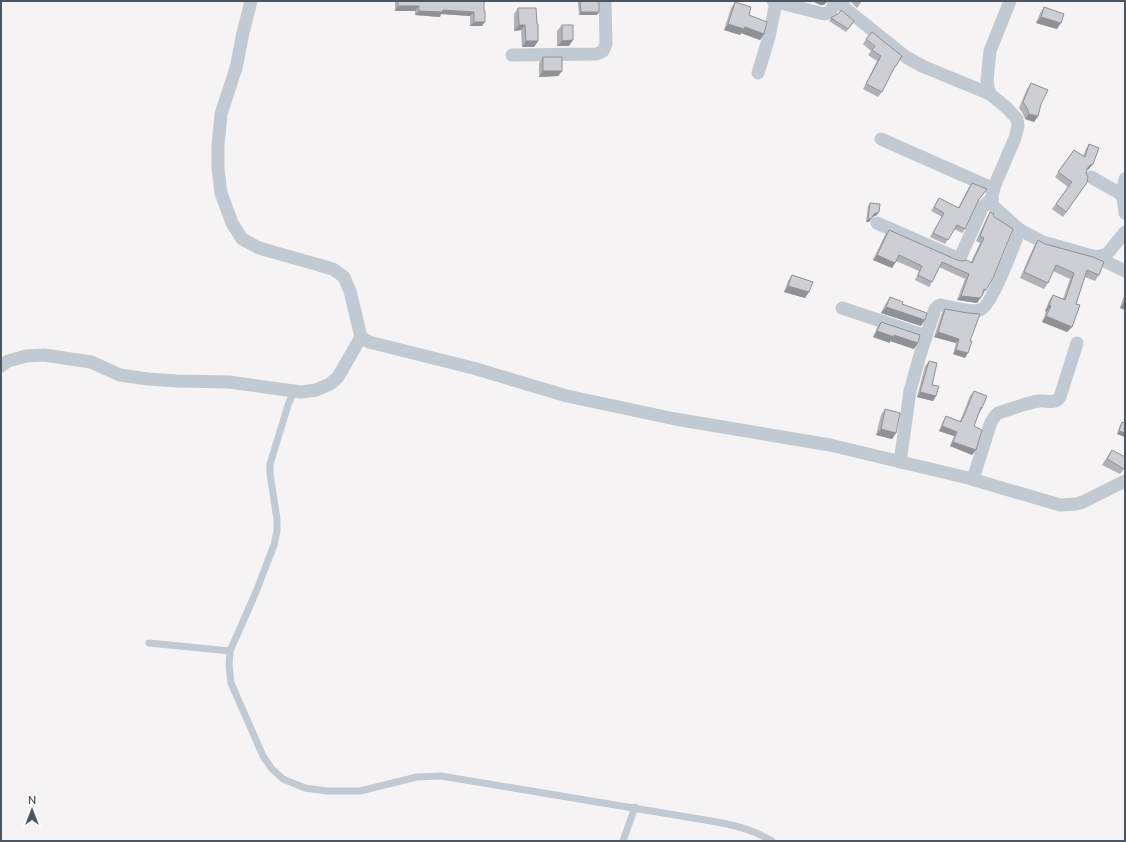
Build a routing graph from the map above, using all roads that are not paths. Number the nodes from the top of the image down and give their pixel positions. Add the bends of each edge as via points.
1 (252, 1) edge
2 (605, 1) edge
3 (774, 1) edge
4 (836, 1) edge
5 (840, 1) edge
6 (1010, 1) edge
7 (512, 55) dead end
8 (758, 73) dead end
9 (990, 94) junction
10 (881, 139) dead end
11 (1091, 177) dead end
12 (1125, 179) edge
13 (993, 194) junction
14 (1122, 196) junction
15 (1125, 213) edge
16 (877, 223) dead end
17 (1020, 230) junction
18 (1125, 232) edge
19 (1096, 257) junction
20 (1125, 271) edge
21 (842, 308) dead end
22 (926, 336) junction
23 (361, 337) junction
24 (1077, 344) dead end
25 (1, 366) edge
26 (294, 390) junction
27 (900, 462) junction
28 (973, 479) junction
29 (1125, 481) edge
30 (148, 643) dead end
31 (230, 652) junction
32 (635, 807) junction
33 (623, 841) edge
34 (772, 841) edge

1 - 23 street via 236,68 221,114 218,169 221,193 232,223 242,239 258,248 333,269 344,277
2 - 7 street via 606,44 603,51 597,54
3 - 4 street via 824,14 830,12
3 - 8 street via 769,37
5 - 9 street via 906,57
6 - 9 street via 990,51 987,80
9 - 13 street via 1007,108 1018,123 1015,138
10 - 13 street
11 - 14 street
12 - 14 street
13 - 16 street via 982,206 960,258
13 - 17 street via 994,207
14 - 15 street
17 - 19 street via 1043,242
17 - 22 street via 998,284 984,308 972,310 938,306
18 - 19 street via 1107,254
19 - 20 street
21 - 22 street
22 - 27 street via 910,391
23 - 26 street via 338,377 330,384 316,390
23 - 27 street via 369,342 473,368 567,396 675,419 830,445
24 - 28 street via 1058,400 1038,401 995,416
25 - 26 street via 8,361 26,356 44,355 91,362 120,375 148,379 229,382
26 - 31 lane via 270,464 277,519 274,545
27 - 28 street
28 - 29 street via 1060,505 1083,502
30 - 31 lane
31 - 32 lane via 231,683 263,756 283,779 305,788 327,791 360,790 417,777 440,776
32 - 33 lane
32 - 34 lane via 743,827

